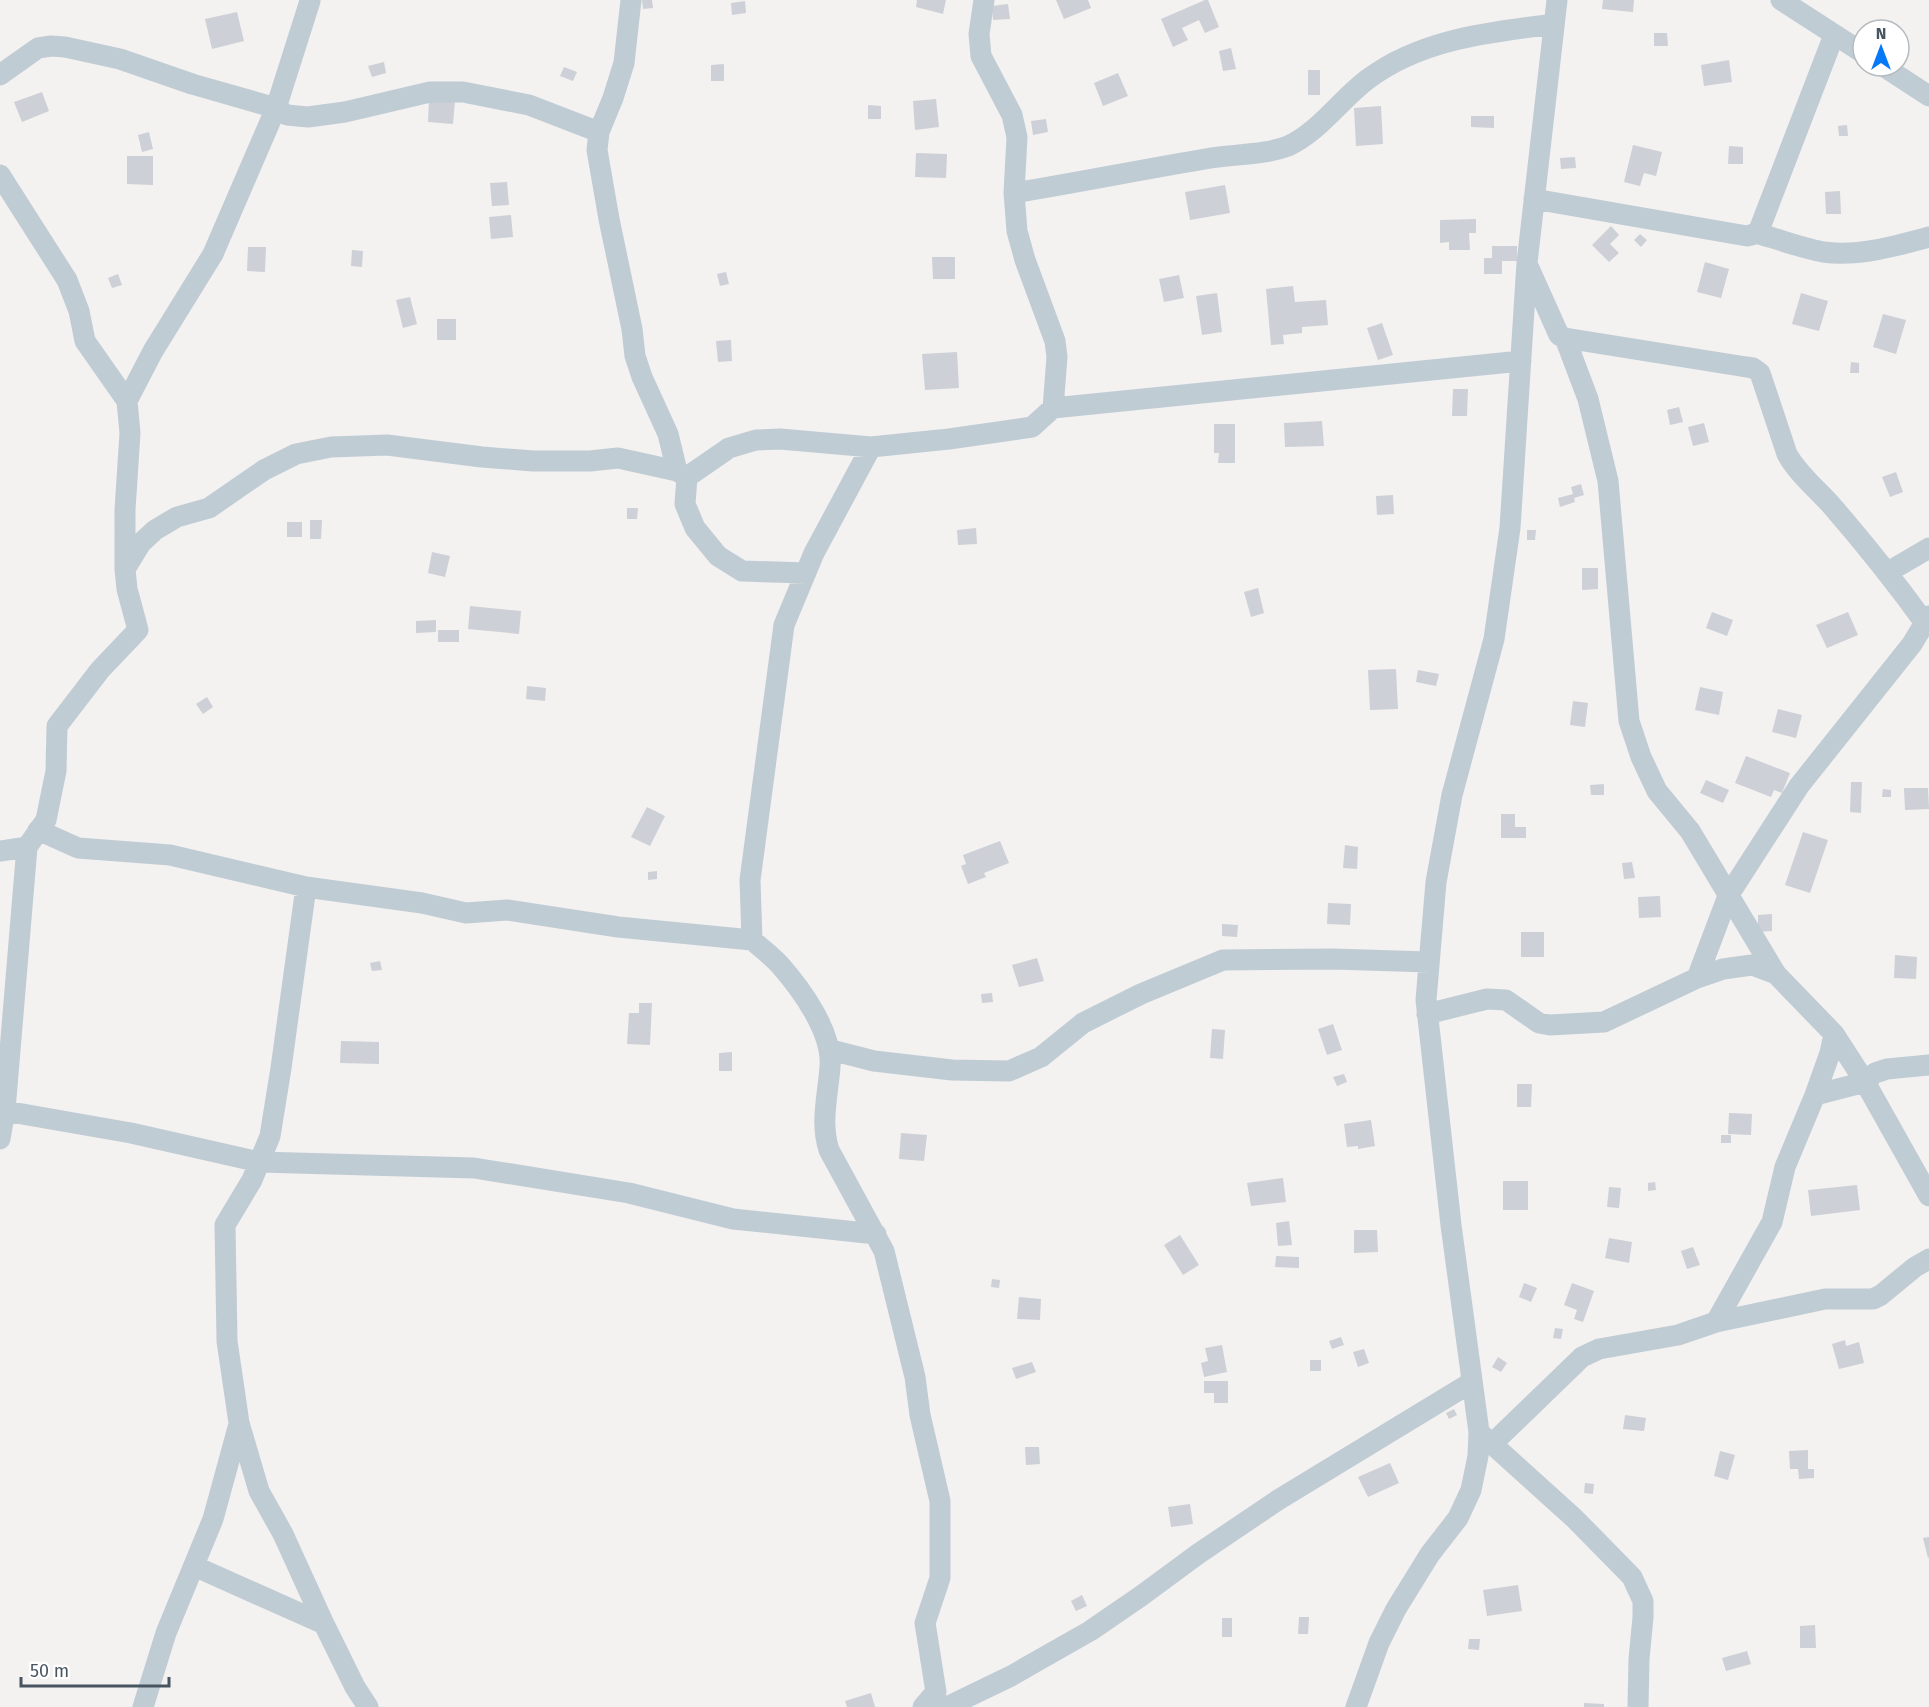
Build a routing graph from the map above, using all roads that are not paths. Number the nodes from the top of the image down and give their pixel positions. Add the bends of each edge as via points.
1 (631, 0) edge
2 (984, 0) edge
3 (1557, 0) edge
4 (1781, 0) edge
5 (310, 1) edge
6 (1554, 24) junction
7 (1834, 34) junction
8 (1851, 45) edge
9 (0, 75) edge
10 (1901, 78) edge
11 (1929, 96) edge
12 (276, 108) junction
13 (599, 132) junction
14 (0, 175) edge
15 (1014, 193) junction
16 (1534, 199) junction
17 (1756, 232) junction
18 (1929, 237) edge
19 (1527, 263) junction
20 (1565, 338) junction
21 (1521, 361) junction
22 (127, 401) junction
23 (1053, 408) junction
24 (871, 447) junction
25 (682, 474) junction
26 (1929, 548) edge
27 (126, 569) junction
28 (1888, 572) junction
29 (806, 573) junction
30 (1927, 620) edge
31 (32, 839) junction
32 (0, 850) edge
33 (306, 887) junction
34 (1728, 896) junction
35 (752, 940) junction
36 (1429, 962) junction
37 (1776, 974) junction
38 (1697, 978) junction
39 (1427, 1014) junction
40 (1834, 1034) junction
41 (831, 1050) junction
42 (1929, 1065) edge
43 (1865, 1082) junction
44 (1815, 1095) junction
45 (3, 1110) edge
46 (0, 1139) edge
47 (259, 1162) junction
48 (1929, 1196) edge
49 (876, 1234) junction
50 (1929, 1259) edge
51 (1716, 1322) junction
52 (1472, 1382) junction
53 (239, 1423) junction
54 (1486, 1438) junction
55 (194, 1566) junction
56 (324, 1624) junction
57 (143, 1707) edge
58 (368, 1707) edge
59 (923, 1707) edge
60 (946, 1707) edge
61 (1356, 1707) edge
62 (1638, 1707) edge

1 - 13 street via 624,63
2 - 15 street via 979,34 981,56 1012,115 1017,137
3 - 6 street
4 - 7 street
5 - 12 street
6 - 15 street via 1502,31 1418,51 1367,79 1304,136 1279,149
6 - 16 street
7 - 8 street
7 - 17 street
9 - 12 street via 38,48 65,47 120,59
10 - 11 street
12 - 13 street via 287,115 308,117 430,92 463,92 529,105
12 - 22 street via 213,254
13 - 25 street via 600,169 635,356
14 - 22 street via 67,280 85,341
15 - 23 street via 1017,231 1025,260 1055,341
16 - 17 street via 1747,236
16 - 19 street
17 - 18 street via 1803,247 1843,253 1893,247
19 - 20 street via 1559,334
19 - 21 street
20 - 28 street via 1753,368 1760,373 1793,464
20 - 34 street via 1588,399 1608,481 1629,721 1657,791 1690,831
21 - 23 street
21 - 36 street via 1510,528 1499,614 1452,795 1436,882
22 - 27 street via 130,433
23 - 24 street via 1032,427
24 - 25 street via 780,438 756,440 729,448
24 - 29 street
25 - 27 street via 618,458 532,461 387,445 331,447 296,454 264,470 209,508 177,517 154,530
25 - 29 street via 685,504 695,528 718,556 742,571
26 - 28 street
27 - 31 street via 138,630 100,670 57,726 56,771 46,820
28 - 30 street
29 - 35 street via 784,625 750,880
30 - 34 street via 1799,786
31 - 32 street
31 - 33 street via 78,848 170,855
31 - 45 street
33 - 35 street via 466,913 507,910 618,927
33 - 47 street via 270,1136
34 - 37 street
34 - 38 street
35 - 41 street via 779,964 802,995 826,1034
36 - 39 street
36 - 41 street via 1223,960 1083,1023 1041,1057 1010,1071 952,1070 873,1061
37 - 38 street via 1752,965
37 - 40 street
38 - 39 street via 1604,1022 1550,1026 1539,1023 1506,1000 1487,999
39 - 52 street
40 - 43 street
40 - 44 street
41 - 49 street via 825,1137
42 - 43 street via 1887,1069
43 - 44 street
43 - 48 street
44 - 51 street via 1785,1167 1772,1222
45 - 46 street
45 - 47 street
47 - 49 street via 474,1168 629,1193 733,1219
47 - 53 street via 225,1225 227,1341
49 - 59 street via 884,1251 915,1377 940,1501 940,1578 925,1623 936,1692
50 - 51 street via 1873,1299 1825,1299
51 - 54 street via 1678,1335 1599,1349 1582,1357
52 - 54 street
52 - 60 street via 1278,1500 1090,1630 1011,1676
53 - 55 street via 213,1519
53 - 56 street via 259,1491
54 - 61 street via 1471,1490 1458,1518 1396,1609
54 - 62 street via 1632,1577 1642,1601 1643,1617
55 - 56 street
55 - 57 street via 166,1633
56 - 58 street

